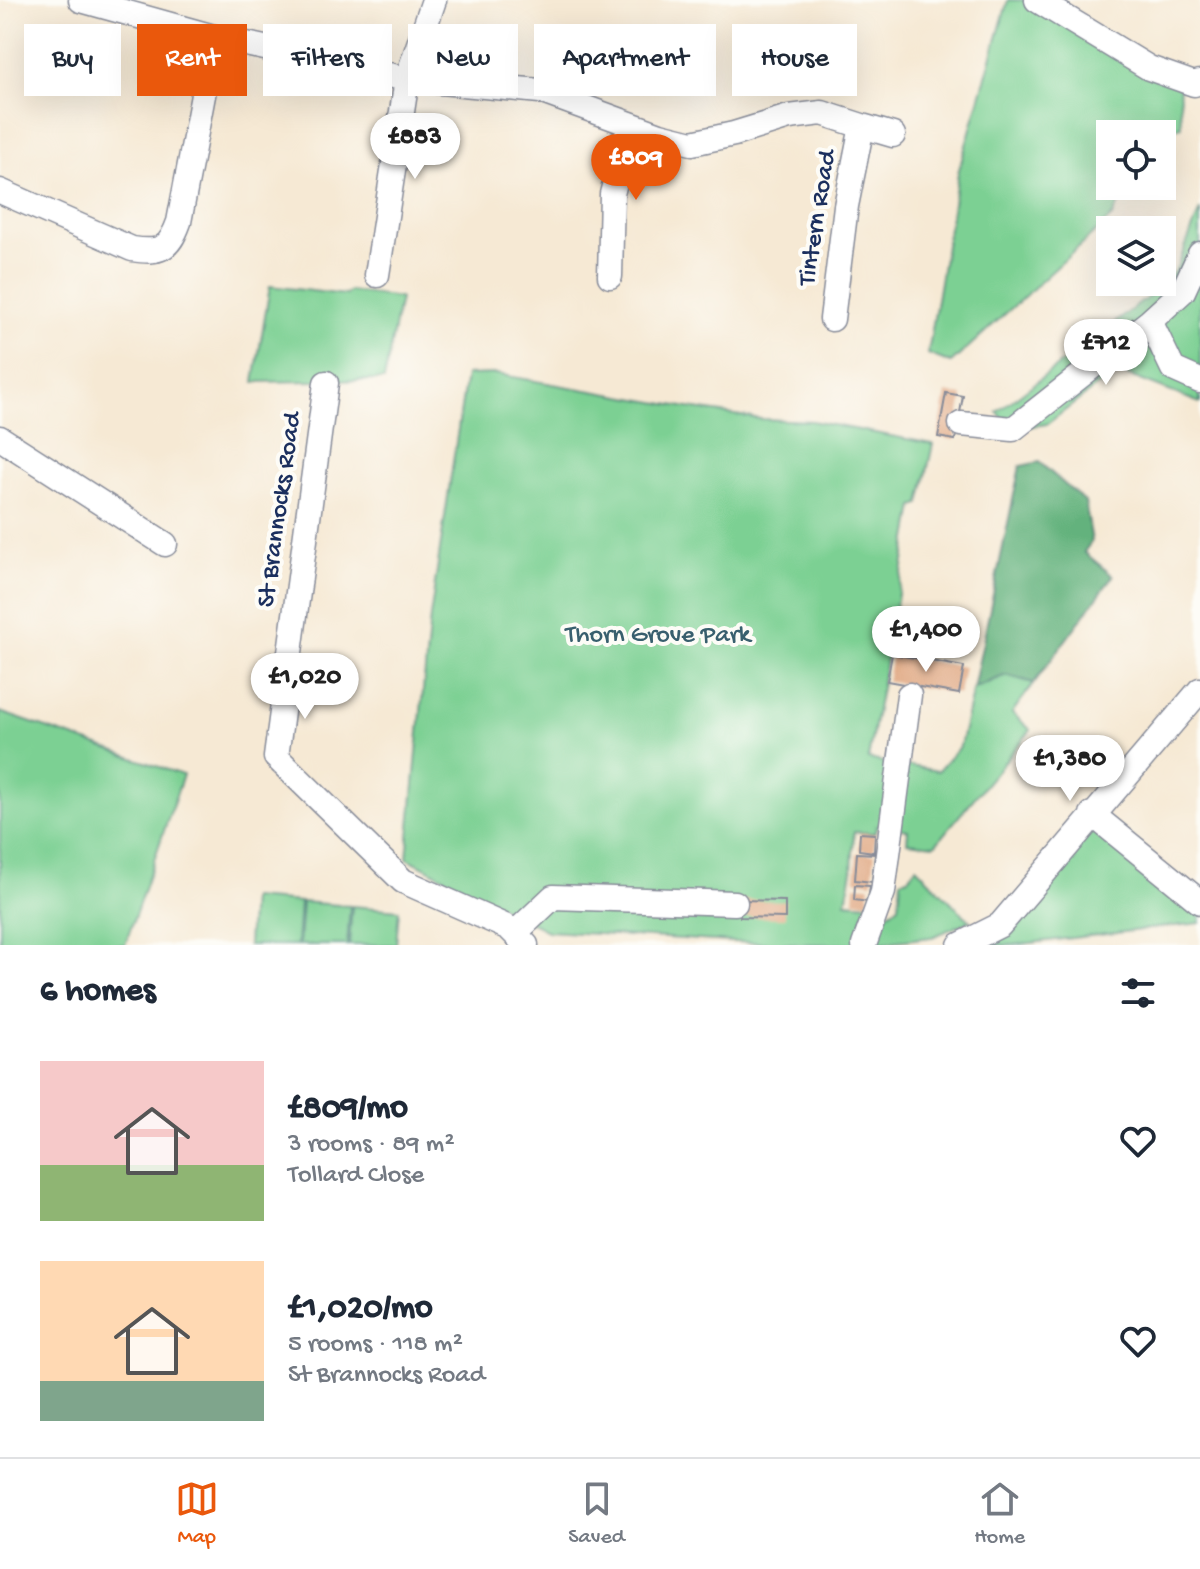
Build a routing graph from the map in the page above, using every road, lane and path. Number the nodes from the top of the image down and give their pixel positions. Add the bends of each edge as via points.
1 (81, 0) edge
2 (434, 0) edge
3 (1037, 0) edge
4 (167, 24) edge
5 (247, 44) edge
6 (407, 79) junction
7 (1200, 82) edge
8 (203, 96) edge
9 (630, 124) junction
10 (862, 126) junction
11 (893, 135) dead end
12 (0, 191) edge
13 (1200, 254) edge
14 (377, 275) dead end
15 (610, 276) dead end
16 (832, 319) dead end
17 (1150, 321) junction
18 (1200, 381) edge
19 (326, 383) dead end
20 (961, 424) dead end
21 (0, 438) edge
22 (165, 544) dead end
23 (1200, 690) edge
24 (909, 695) dead end
25 (1092, 814) junction
26 (1200, 902) edge
27 (735, 903) dead end
28 (521, 939) edge
29 (864, 945) edge
30 (960, 945) edge

1 - 4 street, Tintern Road
2 - 6 street
3 - 7 street via 1149,68
5 - 6 street, Tintern Road
6 - 9 street, Tintern Road via 540,91
6 - 14 street
8 - 12 street via 179,222 165,248 132,249
9 - 10 street, Tintern Road via 692,143 822,113
9 - 15 street via 612,194
10 - 11 street, Tintern Road
10 - 16 street, Tintern Road
13 - 17 street via 1183,291
17 - 18 street via 1173,369
17 - 20 street via 1013,429
19 - 28 street, St Brannocks Road via 276,757 403,881
21 - 22 street
23 - 25 street
24 - 29 street via 883,892
25 - 26 street
25 - 30 street via 1000,925
27 - 28 street via 553,897

